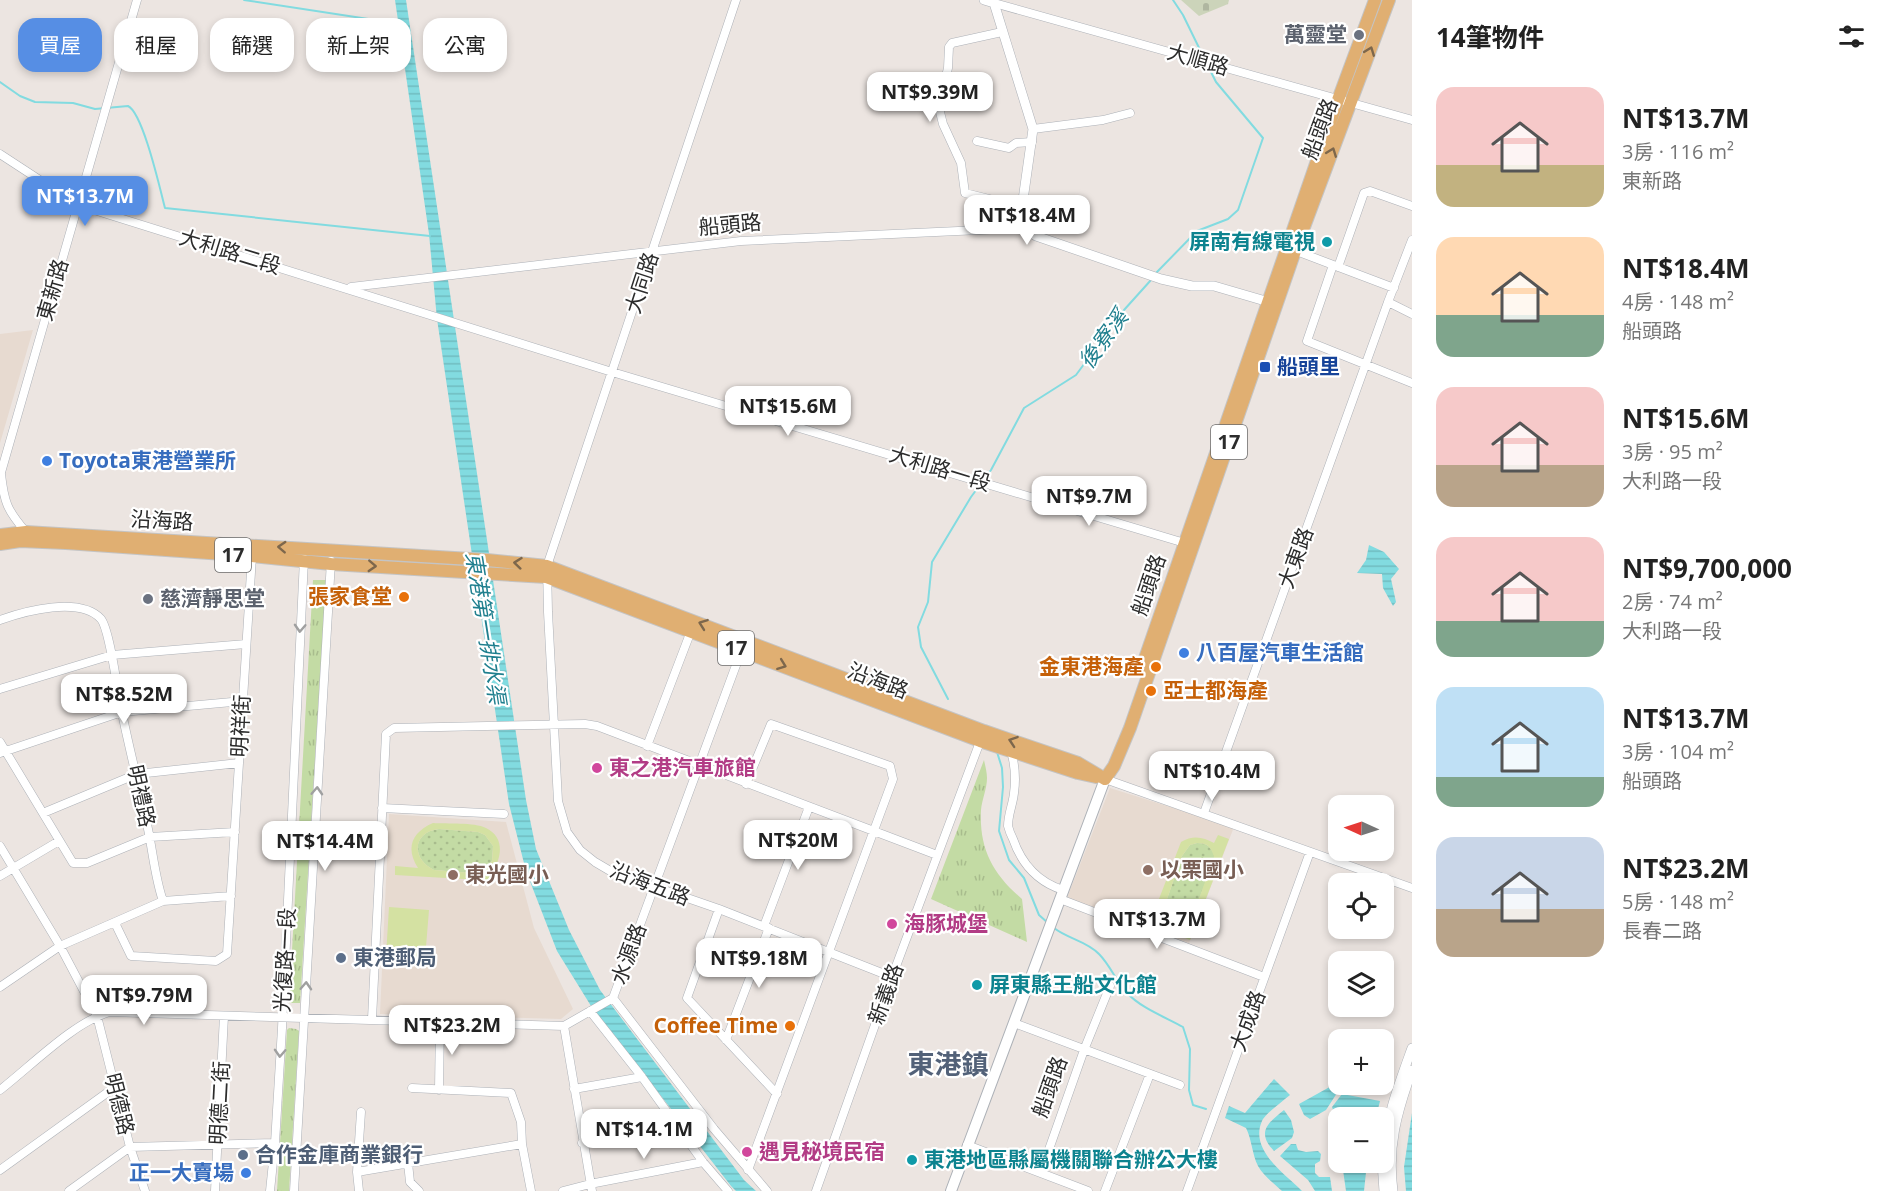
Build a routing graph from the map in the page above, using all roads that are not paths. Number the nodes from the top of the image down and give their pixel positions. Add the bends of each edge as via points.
1 (137, 0) edge
2 (736, 0) edge
3 (984, 0) edge
4 (1375, 0) edge
5 (1389, 0) edge
6 (994, 3) junction
7 (1002, 32) junction
8 (1344, 101) junction
9 (1130, 113) dead end
10 (1412, 120) edge
11 (1033, 129) junction
12 (977, 141) dead end
13 (1032, 142) junction
14 (0, 154) edge
15 (78, 205) junction
16 (1412, 206) edge
17 (1022, 207) junction
18 (1024, 228) junction
19 (1412, 240) edge
20 (1291, 249) junction
21 (652, 252) junction
22 (1336, 266) junction
23 (348, 288) junction
24 (1394, 288) junction
25 (1388, 302) junction
26 (1273, 304) junction
27 (1412, 314) edge
28 (1365, 364) junction
29 (612, 372) junction
30 (1412, 383) edge
31 (0, 475) edge
32 (26, 532) junction
33 (0, 535) edge
34 (0, 544) edge
35 (1188, 544) junction
36 (304, 549) junction
37 (332, 550) junction
38 (252, 556) junction
39 (304, 562) junction
40 (331, 564) junction
41 (466, 565) junction
42 (546, 572) junction
43 (0, 620) edge
44 (691, 631) junction
45 (246, 644) junction
46 (743, 645) junction
47 (112, 655) junction
48 (0, 689) edge
49 (243, 701) junction
50 (122, 712) junction
51 (555, 725) junction
52 (982, 736) junction
53 (0, 742) edge
54 (647, 746) junction
55 (1011, 751) junction
56 (3, 752) edge
57 (239, 763) junction
58 (698, 765) junction
59 (137, 774) junction
60 (1105, 779) junction
61 (746, 784) junction
62 (809, 807) junction
63 (382, 808) junction
64 (43, 813) junction
65 (1204, 813) junction
66 (504, 814) dead end
67 (235, 832) junction
68 (872, 832) junction
69 (150, 837) junction
70 (59, 841) junction
71 (0, 846) edge
72 (1310, 852) junction
73 (937, 855) junction
74 (14, 868) junction
75 (0, 876) edge
76 (654, 887) junction
77 (1412, 888) edge
78 (1062, 895) junction
79 (231, 896) junction
80 (163, 901) junction
81 (719, 909) junction
82 (115, 923) junction
83 (766, 927) junction
84 (60, 946) junction
85 (828, 951) junction
86 (892, 977) junction
87 (1264, 977) junction
88 (1110, 986) dead end
89 (0, 987) edge
90 (613, 998) junction
91 (592, 1011) junction
92 (98, 1016) junction
93 (224, 1016) junction
94 (282, 1017) junction
95 (304, 1017) junction
96 (372, 1019) junction
97 (440, 1022) junction
98 (1014, 1023) junction
99 (564, 1026) junction
100 (726, 1040) junction
101 (1412, 1048) edge
102 (1084, 1050) junction
103 (1412, 1070) edge
104 (1150, 1074) junction
105 (642, 1077) junction
106 (1179, 1084) dead end
107 (115, 1087) junction
108 (412, 1088) dead end
109 (573, 1089) junction
110 (0, 1090) edge
111 (439, 1090) junction
112 (777, 1094) junction
113 (1392, 1107) edge
114 (361, 1112) dead end
115 (642, 1131) dead end
116 (275, 1143) junction
117 (582, 1143) junction
118 (522, 1144) junction
119 (218, 1145) junction
120 (967, 1145) junction
121 (130, 1147) junction
122 (703, 1162) junction
123 (408, 1163) junction
124 (0, 1170) edge
125 (748, 1170) junction
126 (357, 1172) junction
127 (1041, 1172) junction
128 (1383, 1173) edge
129 (591, 1187) edge
130 (69, 1191) edge
131 (145, 1191) edge
132 (215, 1191) edge
133 (270, 1191) edge
134 (294, 1191) edge
135 (359, 1191) edge
136 (419, 1191) edge
137 (531, 1191) edge
138 (564, 1191) edge
139 (728, 1191) edge
140 (767, 1191) edge
141 (816, 1191) edge
142 (951, 1191) edge
143 (1088, 1191) edge
144 (1106, 1191) edge
145 (1187, 1191) edge
146 (1384, 1191) edge
147 (1393, 1191) edge

1 - 15 street, 東新路
2 - 21 street, 大同路
3 - 6 street, 大順路
4 - 8 main road, 船頭路 / 17
8 -> 5 main road, 船頭路 / 17
6 - 7 street
6 - 8 street, 大順路
7 - 11 street
7 - 17 street via 952,43 940,112 961,163 965,193
8 - 10 street, 大順路
8 - 20 main road, 船頭路 / 17
9 - 11 street
11 - 13 street
12 - 13 street via 1009,148 1016,143
13 - 17 street
14 - 15 street, 大利路二段
15 - 23 street, 大利路二段
15 - 31 street, 東新路
16 - 22 street via 1370,191 1364,193
17 - 18 street
18 - 21 street, 船頭路 via 741,241
18 - 26 street, 船頭路 via 1036,236 1161,279 1214,286
19 - 24 street, 大東路
20 - 22 street
20 - 26 main road, 船頭路 / 17
21 - 23 street, 船頭路
21 - 29 street, 大同路
22 - 24 street
22 - 28 street via 1307,341
23 - 29 street, 大利路一段
24 - 25 street, 大東路
25 - 27 street
25 - 28 street, 大東路
26 - 35 main road, 船頭路 / 17
28 - 30 street
28 - 65 street, 大東路
29 - 35 street, 大利路一段
29 - 42 street, 大同路
31 - 32 street via 4,500
32 - 33 main road, 沿海路 / 17
36 -> 32 main road, 沿海路 / 17
34 - 38 main road, 沿海路 / 17 via 66,543
35 - 60 main road, 船頭路 / 17 via 1107,764
36 - 37 main road, 沿海路 / 17
36 - 39 street, 光復路一段
37 - 40 street, 光復路一段
37 - 41 main road, 沿海路 / 17
38 - 39 main road, 沿海路 / 17
38 - 45 street, 明祥街
39 - 40 main road, 沿海路 / 17
39 -> 94 street, 光復路一段
40 -> 41 main road, 沿海路 / 17
95 -> 40 street, 光復路一段
41 - 42 main road, 沿海路 / 17
42 - 44 main road, 沿海路 / 17
46 -> 42 main road, 沿海路 / 17
42 - 51 street, 沿海五路
43 - 47 street, 明禮路 via 22,612 87,609 102,620
44 - 46 main road, 沿海路 / 17
44 - 54 street
45 - 47 street
45 - 49 street, 明祥街
46 -> 52 main road, 沿海路 / 17
46 - 52 main road, 沿海路 / 17 via 934,711
46 - 58 street, 水源路
47 - 48 street
47 - 50 street, 明禮路
49 - 50 street
49 - 57 street, 明祥街
50 - 56 street
50 - 59 street, 明禮路
51 - 54 street via 597,726
51 - 63 street via 394,728 386,734
51 - 76 street, 沿海五路 via 558,801 567,832 595,862
52 - 55 main road, 沿海路 / 17
60 -> 52 main road, 沿海路 / 17 via 1078,763
52 - 73 street, 新義路
53 - 56 street
54 - 58 street
55 - 60 main road, 沿海路 / 17
55 - 78 street via 1015,786 1008,827 1015,847 1035,876
56 - 64 street
57 - 59 street
57 - 67 street, 明祥街
58 - 61 street
58 - 76 street, 水源路
59 - 64 street
59 - 69 street, 明禮路
60 - 65 street
60 - 78 main road, 船頭路
61 - 62 street
61 - 68 street via 771,724 890,766 892,779
62 - 68 street
62 - 83 street
63 - 66 street
63 - 96 street
64 - 70 street
65 - 72 street
67 - 69 street
67 - 79 street, 明祥街
68 - 73 street
68 - 85 street
69 - 70 street via 87,863 73,862
69 - 80 street, 明禮路
70 - 74 street
71 - 74 street, 明德路
72 - 77 street
72 - 87 street, 大成路
73 - 86 street, 新義路
74 - 75 street
74 - 84 street, 明德路
76 - 81 street, 沿海五路
76 - 90 street, 水源路
78 - 87 street
78 - 98 main road, 船頭路
79 - 80 street
79 - 82 street, 明祥街 via 227,954 216,961 132,956
80 - 82 street
81 - 83 street, 沿海五路
81 - 100 street via 687,998
82 - 84 street
83 - 85 street, 沿海五路
83 - 100 street
84 - 89 street
84 - 92 street, 明德路
85 - 86 street, 沿海五路
85 - 112 street
86 - 141 street, 新義路
87 - 145 street, 大成路
88 - 102 street, 船頭路
90 - 91 street, 水源路
90 - 125 street, 水源路
91 - 99 street, 水源路
91 - 105 street
92 - 93 street via 110,1012
92 - 107 street, 明德路
92 - 110 street
93 - 94 street
93 - 119 street, 明德二街
94 - 95 street
94 -> 116 street, 光復路一段
95 - 96 street
95 - 134 street, 光復路一段
96 - 97 street
97 - 99 street
97 - 111 street
98 - 102 street, 船頭路
98 - 120 main road
99 - 109 street
100 - 112 street
101 - 113 street
102 - 104 street, 船頭路
102 - 127 street, 船頭路
103 - 147 street via 1391,1141
104 - 106 street, 船頭路
104 - 144 street
105 - 109 street
105 - 122 street
107 - 121 street, 明德路
107 - 124 street
108 - 111 street
109 - 117 street
111 - 118 street via 511,1093 521,1122
112 - 125 street
114 - 126 street
115 - 117 street
116 - 119 street
116 - 133 street, 光復路一段
117 - 129 street
118 - 123 street
118 - 137 street
119 - 121 street
119 - 132 street, 明德二街
120 - 127 street
120 - 142 main road
121 - 130 street
121 - 131 street, 明德路
122 - 129 street
122 - 139 street
123 - 126 street
123 - 136 street via 410,1182
125 - 140 street, 水源路
126 - 135 street
127 - 143 street
128 - 146 street
129 - 138 street

